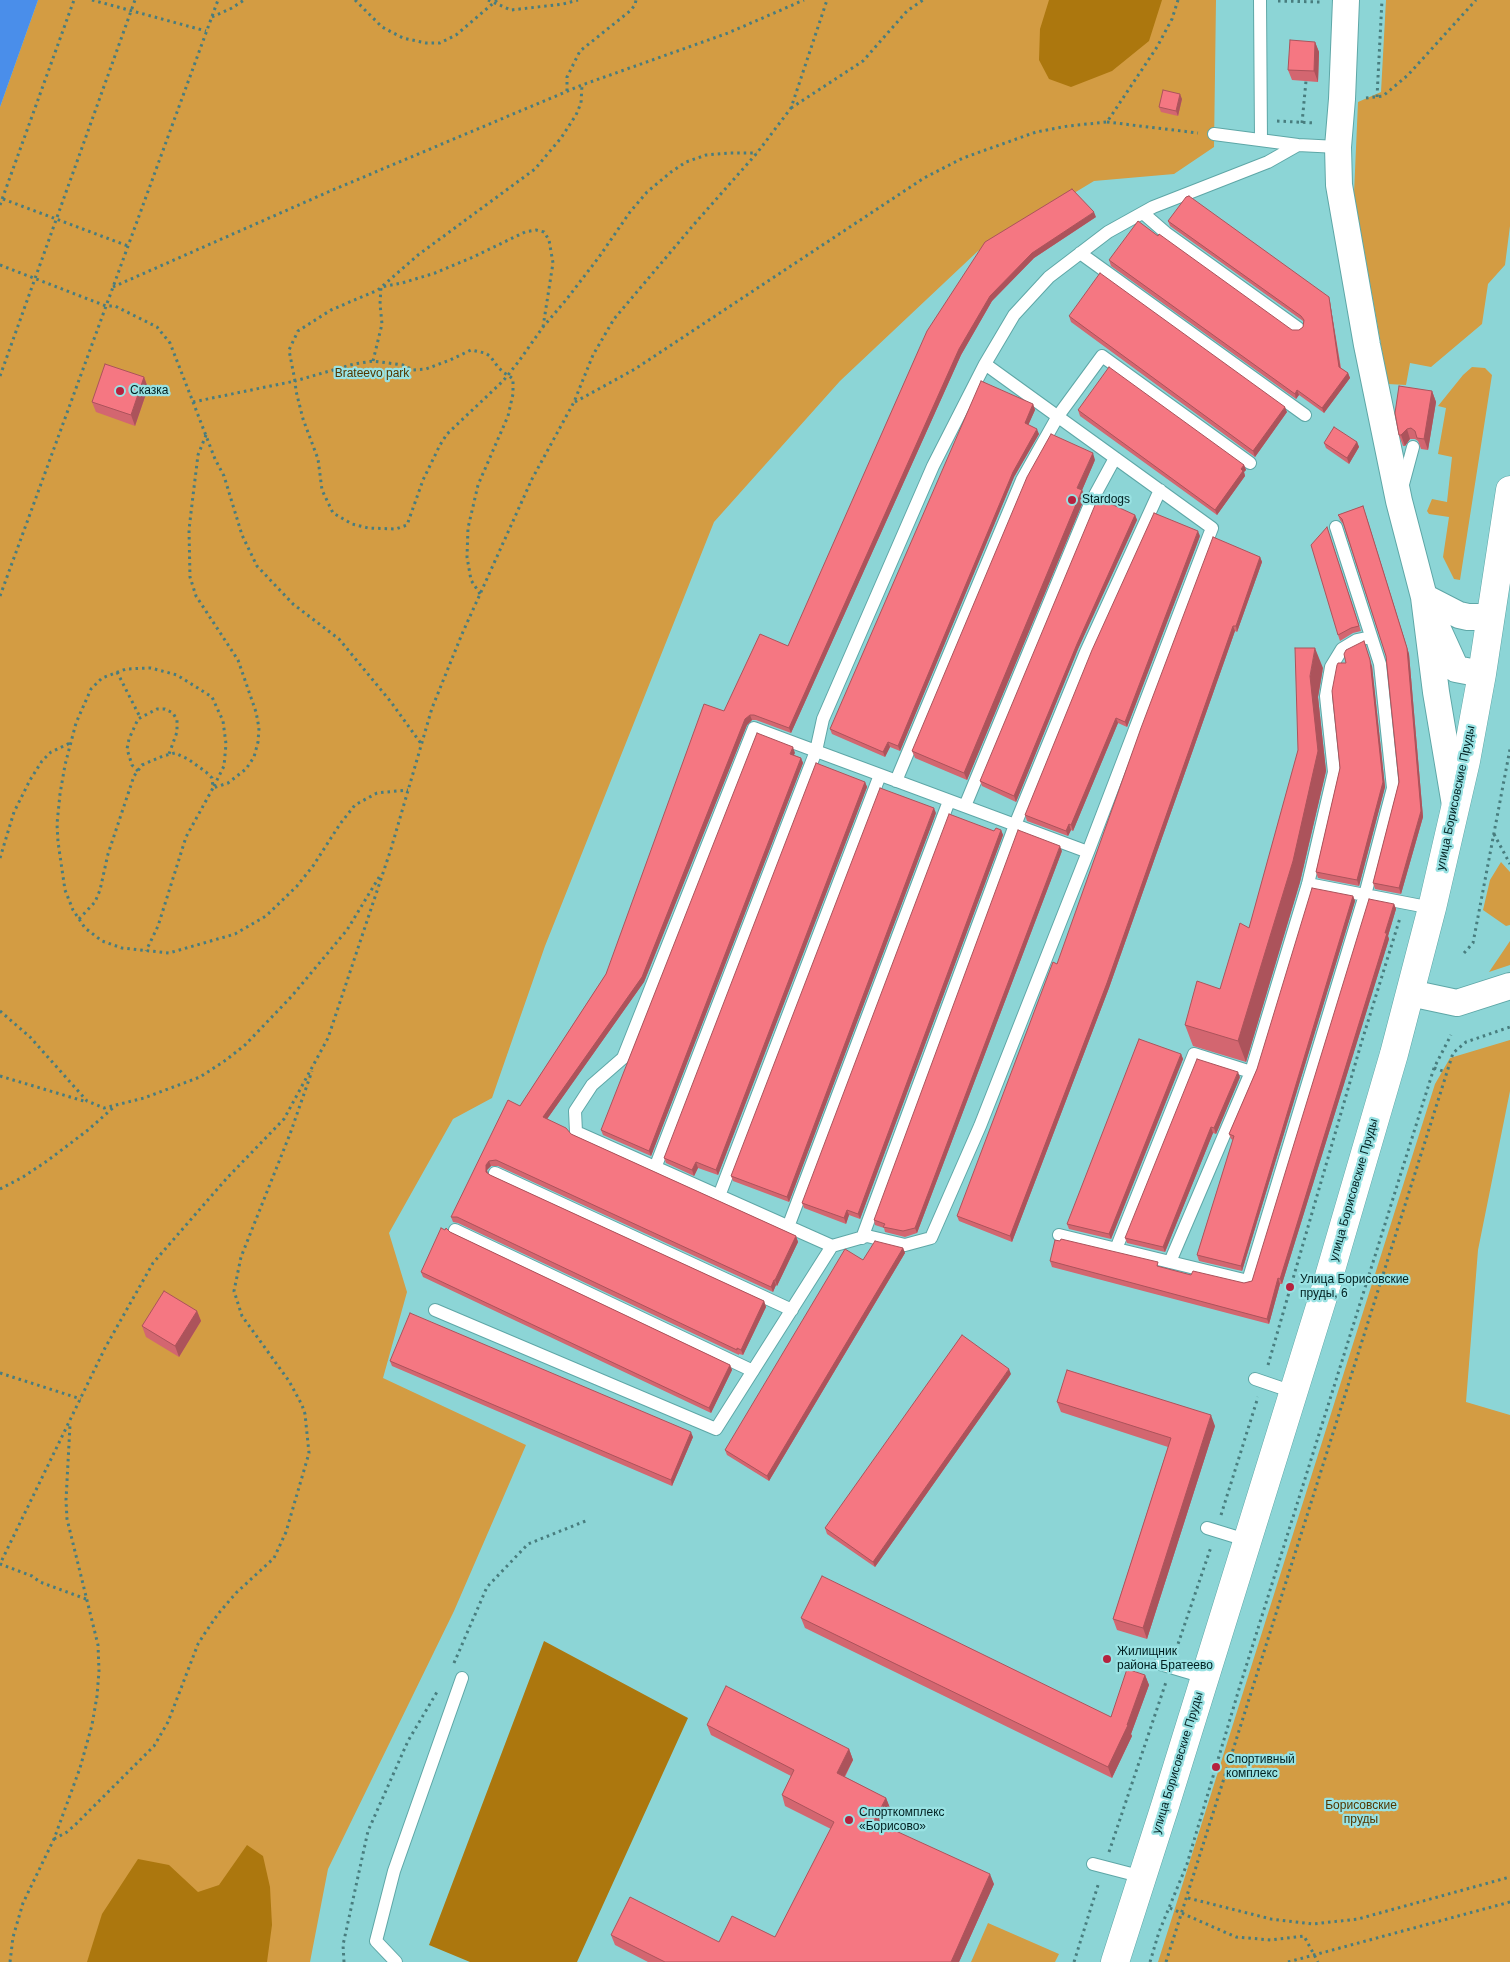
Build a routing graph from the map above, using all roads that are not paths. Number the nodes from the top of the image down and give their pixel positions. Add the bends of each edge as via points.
1 (1260, 0) edge
2 (1334, 1) edge
3 (1214, 134) road end
4 (1261, 140) junction
5 (1298, 145) junction
6 (1338, 147) junction
7 (1143, 213) junction
8 (1080, 253) junction
9 (1298, 328) edge
10 (985, 364) junction
11 (1305, 415) dead end
12 (1058, 416) junction
13 (1413, 447) dead end
14 (1115, 458) junction
15 (1250, 463) dead end
16 (1160, 490) junction
17 (1510, 490) edge
18 (1399, 500) junction
19 (1336, 528) dead end
20 (1424, 597) junction
21 (1491, 617) junction
22 (1371, 637) junction
23 (1482, 674) junction
24 (816, 751) junction
25 (880, 775) junction
26 (896, 781) junction
27 (949, 801) junction
28 (965, 806) junction
29 (1456, 807) junction
30 (1015, 825) junction
31 (1088, 852) junction
32 (1308, 884) junction
33 (1365, 895) junction
34 (1432, 908) junction
35 (1510, 986) edge
36 (1410, 993) junction
37 (1250, 1072) junction
38 (655, 1168) junction
39 (495, 1173) dead end
40 (719, 1196) junction
41 (788, 1227) junction
42 (455, 1230) dead end
43 (1058, 1236) dead end
44 (862, 1238) junction
45 (832, 1246) junction
46 (1116, 1249) junction
47 (1170, 1262) junction
48 (434, 1310) dead end
49 (792, 1310) junction
50 (753, 1371) junction
51 (1255, 1379) dead end
52 (1293, 1392) junction
53 (1207, 1528) dead end
54 (1246, 1540) junction
55 (1160, 1664) dead end
56 (462, 1678) dead end
57 (1204, 1678) junction
58 (1093, 1864) dead end
59 (1143, 1876) junction
60 (396, 1962) edge
61 (1115, 1962) edge

1 - 4 lane
2 - 6 street via 1342,99
3 - 4 lane
4 - 5 lane
5 - 6 lane
5 - 7 lane via 1268,162
6 - 18 street via 1338,185
7 - 8 lane via 1108,232
7 - 9 lane
8 - 10 lane via 1049,277 1014,315
8 - 11 lane
10 - 12 lane
10 - 24 lane via 929,475 822,719
12 - 14 lane
12 - 15 lane via 1102,356
12 - 26 lane via 1022,480
13 - 18 lane
14 - 16 lane
14 - 28 lane via 1090,504
16 - 30 lane via 1086,652
16 - 31 lane via 1212,528
17 - 21 main road, улица Борисовские Пруды
18 - 20 street
19 - 22 lane
20 - 21 street via 1459,615
20 - 23 street via 1456,669
20 - 29 street
21 - 23 main road, улица Борисовские Пруды
22 - 32 lane via 1357,640 1342,649 1332,668 1326,696 1334,772
22 - 33 lane via 1380,664 1393,788
23 - 29 main road, улица Борисовские Пруды
24 - 25 lane
24 - 38 lane
24 - 38 lane via 754,728 623,1058 592,1085 575,1111 576,1132
25 - 26 lane
25 - 40 lane
26 - 27 lane
27 - 28 lane
27 - 41 lane
28 - 30 lane
29 - 34 main road, улица Борисовские Пруды
30 - 31 lane
30 - 44 lane
31 - 44 lane via 980,1126 931,1238 905,1245 867,1236
32 - 33 lane
32 - 37 lane
33 - 34 lane
33 - 47 lane via 1248,1281
34 - 36 main road, улица Борисовские Пруды
35 - 36 street via 1456,1003
36 - 52 main road, улица Борисовские Пруды
37 - 46 lane via 1194,1054
37 - 47 lane
38 - 40 lane
39 - 49 lane
40 - 41 lane
41 - 45 lane
42 - 50 lane
43 - 46 lane
44 - 45 lane
45 - 49 lane
46 - 47 lane
48 - 50 lane via 716,1429
49 - 50 lane
51 - 52 lane
52 - 54 main road, улица Борисовские Пруды
53 - 54 lane
54 - 57 main road, улица Борисовские Пруды
55 - 57 lane
56 - 60 lane via 394,1871 376,1941
57 - 59 main road, улица Борисовские Пруды
58 - 59 lane
59 - 61 main road, улица Борисовские Пруды

